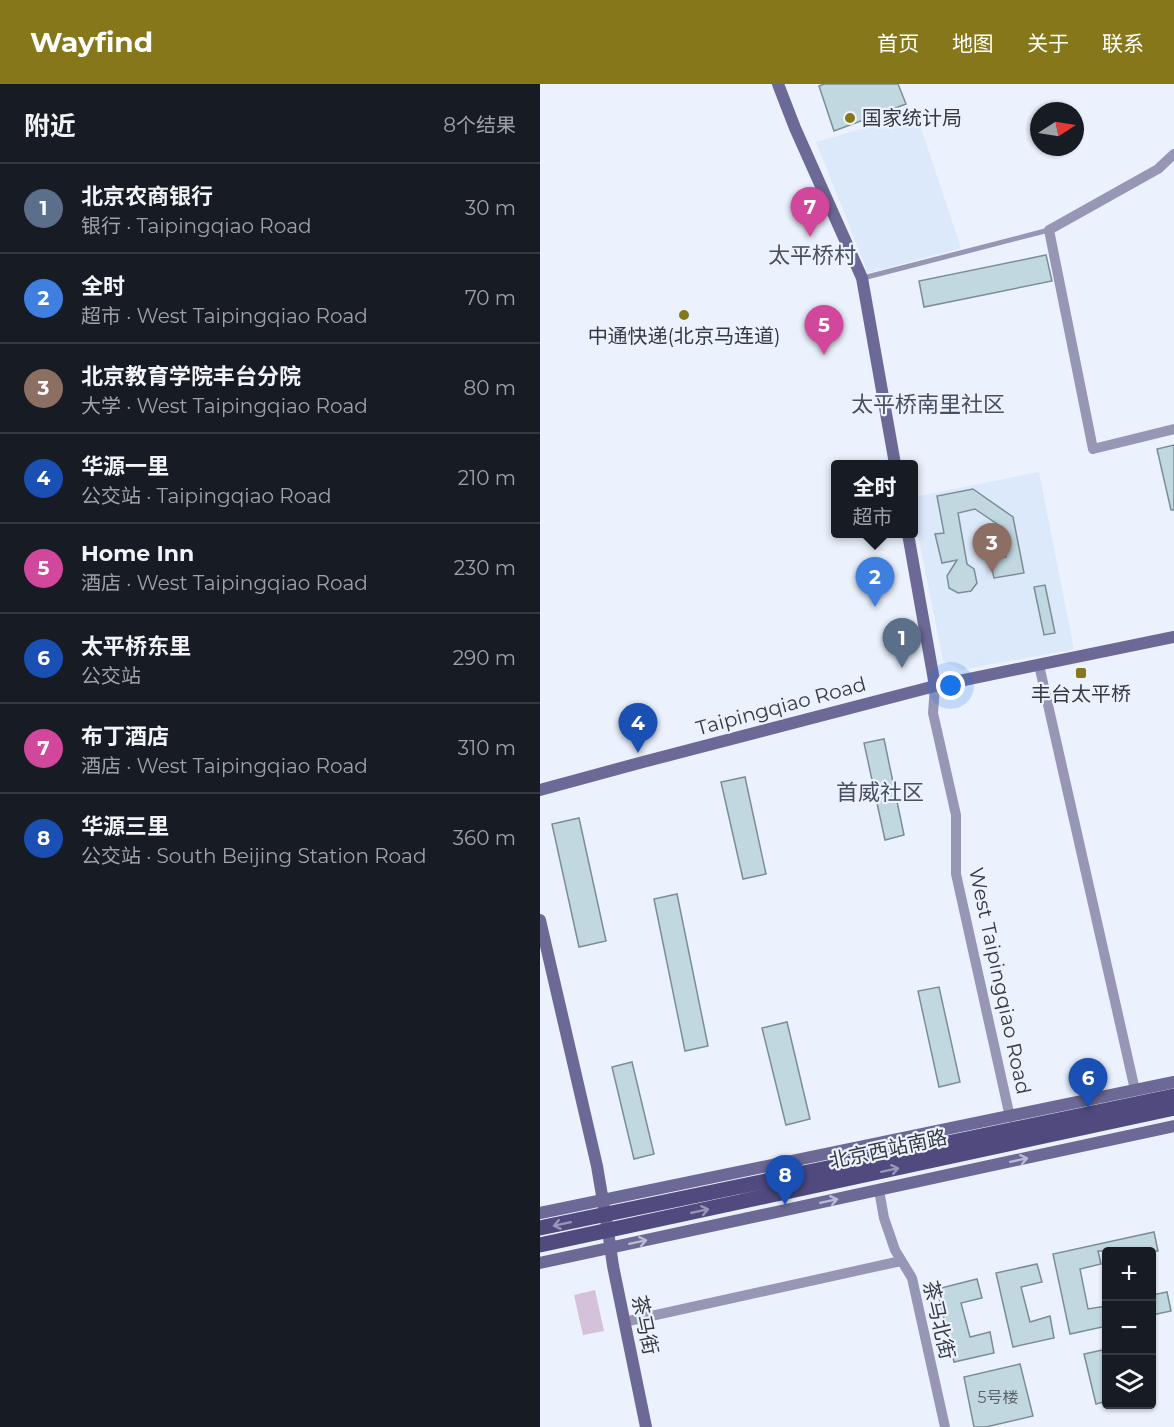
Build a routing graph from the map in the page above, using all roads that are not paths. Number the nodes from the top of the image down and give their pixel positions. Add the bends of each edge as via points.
1 (778, 84) edge
2 (1174, 154) edge
3 (1049, 230) junction
4 (862, 279) junction
5 (1174, 429) edge
6 (894, 460) edge
7 (909, 538) edge
8 (1174, 637) edge
9 (1039, 665) junction
10 (935, 686) junction
11 (540, 790) edge
12 (540, 920) edge
13 (1174, 1082) edge
14 (1136, 1090) junction
15 (1174, 1096) edge
16 (1174, 1108) edge
17 (1010, 1117) junction
18 (1174, 1126) edge
19 (879, 1190) junction
20 (604, 1207) junction
21 (540, 1213) edge
22 (540, 1228) edge
23 (608, 1231) junction
24 (540, 1245) edge
25 (611, 1248) junction
26 (901, 1261) junction
27 (540, 1263) edge
28 (624, 1322) junction
29 (646, 1427) edge
30 (945, 1427) edge

1 - 4 street
2 - 3 street via 1158,168
3 - 4 lane
3 - 5 street via 1093,449
4 - 6 street
7 - 10 street, West Taipingqiao Road
8 - 9 street, Taipingqiao Road
9 - 10 street, Taipingqiao Road
9 - 14 street
10 - 11 street, Taipingqiao Road
10 - 17 street, West Taipingqiao Road via 933,713 956,814 956,874
12 - 20 street, 茶马街
13 - 14 street
14 - 17 street
15 - 20 main road
23 -> 16 main road, 北京西站南路
17 - 20 street
19 -> 18 street
25 -> 19 street
19 - 26 street, 茶马北街 via 884,1218
20 - 21 street
20 -> 22 main road
20 - 23 street, 茶马街
23 - 24 main road, 北京西站南路
23 - 25 street, 茶马街
25 - 27 street
25 - 28 street, 茶马街
26 - 28 street
26 - 30 street, 茶马北街 via 912,1278
28 - 29 street, 茶马街

